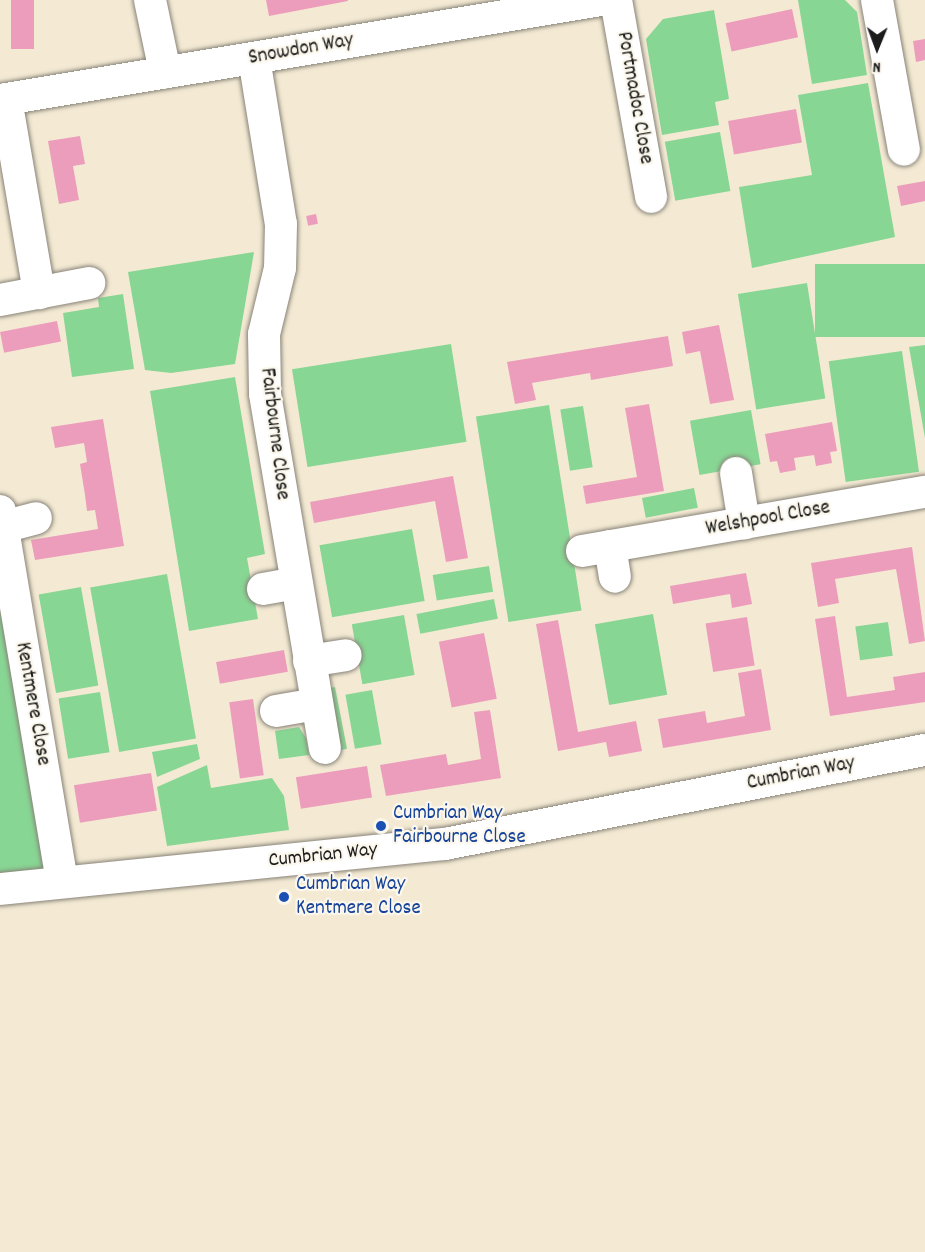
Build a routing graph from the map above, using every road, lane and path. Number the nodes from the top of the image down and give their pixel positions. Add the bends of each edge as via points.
1 (150, 0) edge
2 (601, 0) edge
3 (616, 0) edge
4 (877, 0) edge
5 (537, 5) edge
6 (254, 58) junction
7 (165, 72) junction
8 (3, 99) edge
9 (910, 135) edge
10 (651, 197) dead end
11 (89, 283) dead end
12 (39, 293) junction
13 (0, 300) edge
14 (736, 473) dead end
15 (925, 492) edge
16 (1, 518) edge
17 (36, 518) dead end
18 (744, 523) junction
19 (615, 577) dead end
20 (296, 584) junction
21 (263, 590) dead end
22 (346, 655) dead end
23 (309, 662) junction
24 (316, 704) junction
25 (276, 711) dead end
26 (325, 748) dead end
27 (925, 750) edge
28 (62, 882) junction
29 (0, 889) edge

1 - 7 street
2 - 5 street, Snowdon Way
3 - 10 street, Portmadoc Close
4 - 9 street
5 - 6 street, Snowdon Way
6 - 7 street, Snowdon Way
6 - 20 street, Fairbourne Close via 281,224 280,268 264,334 265,394
7 - 8 street, Snowdon Way
8 - 12 street
11 - 12 street
12 - 13 street
14 - 18 street
15 - 18 street, Welshpool Close
16 - 17 street, Kentmere Close
16 - 28 street, Kentmere Close
18 - 19 street, Welshpool Close via 596,549
20 - 21 street
20 - 23 street, Fairbourne Close
22 - 23 street
23 - 24 street, Fairbourne Close
24 - 25 street
24 - 26 street, Fairbourne Close
27 - 28 street, Cumbrian Way via 445,844
28 - 29 street, Cumbrian Way

